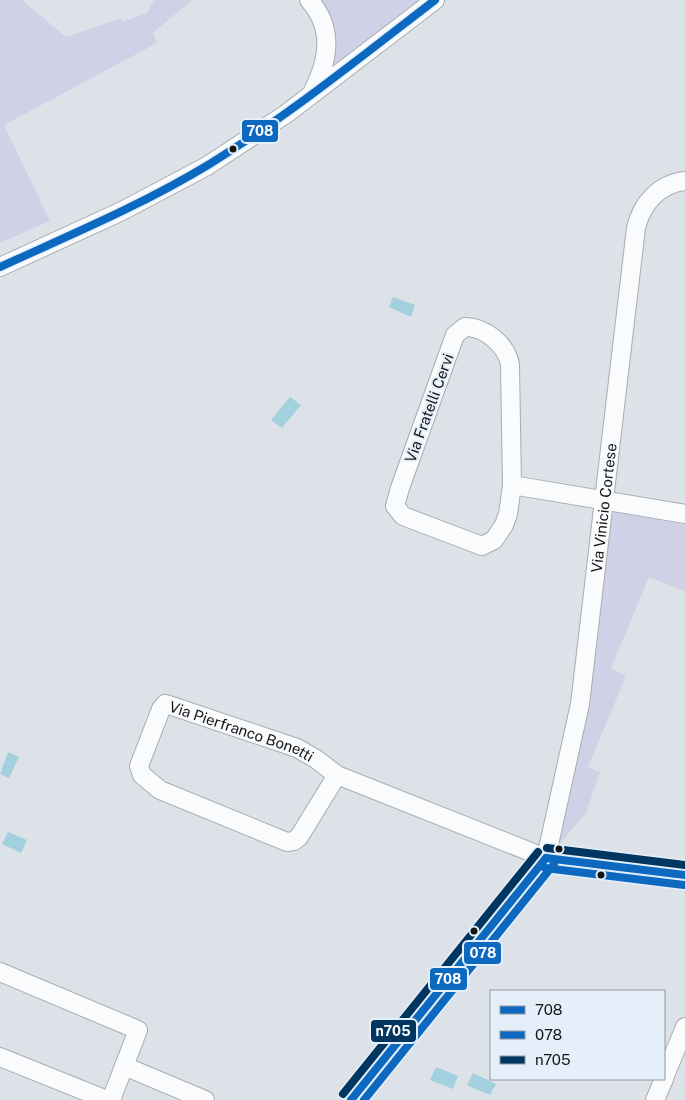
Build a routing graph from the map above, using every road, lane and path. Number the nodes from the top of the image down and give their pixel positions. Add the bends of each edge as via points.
1 (309, 0) edge
2 (435, 0) edge
3 (312, 94) junction
4 (685, 181) edge
5 (0, 267) edge
6 (512, 485) junction
7 (604, 501) junction
8 (685, 514) edge
9 (337, 775) junction
10 (546, 858) junction
11 (685, 875) edge
12 (0, 972) edge
13 (685, 1026) edge
14 (0, 1057) edge
15 (124, 1066) junction
16 (665, 1076) edge
17 (664, 1080) edge
18 (109, 1100) edge
19 (205, 1100) edge
20 (351, 1100) edge
21 (655, 1100) edge

1 - 3 street via 322,20 327,44 324,65
2 - 3 street
3 - 5 street via 186,179
4 - 7 street, Via Vinicio Cortese via 654,194 637,223
6 - 6 street, Via Fratelli Cervi via 510,365 507,352 488,335 463,328 455,335 400,488 396,509 403,516 475,545 486,546 507,520
6 - 7 street
7 - 8 street
7 - 10 street, Via Vinicio Cortese via 580,704
9 - 9 street, Via Pierfranco Bonetti via 297,748 166,704 161,709 139,766 142,775 160,790 287,842 299,837
9 - 10 street, Via Pierfranco Bonetti
10 - 11 street, Via Pierfranco Bonetti
10 - 20 street
12 - 15 street via 138,1030
13 - 16 street
14 - 18 street
15 - 18 street
15 - 19 street
17 - 21 street

